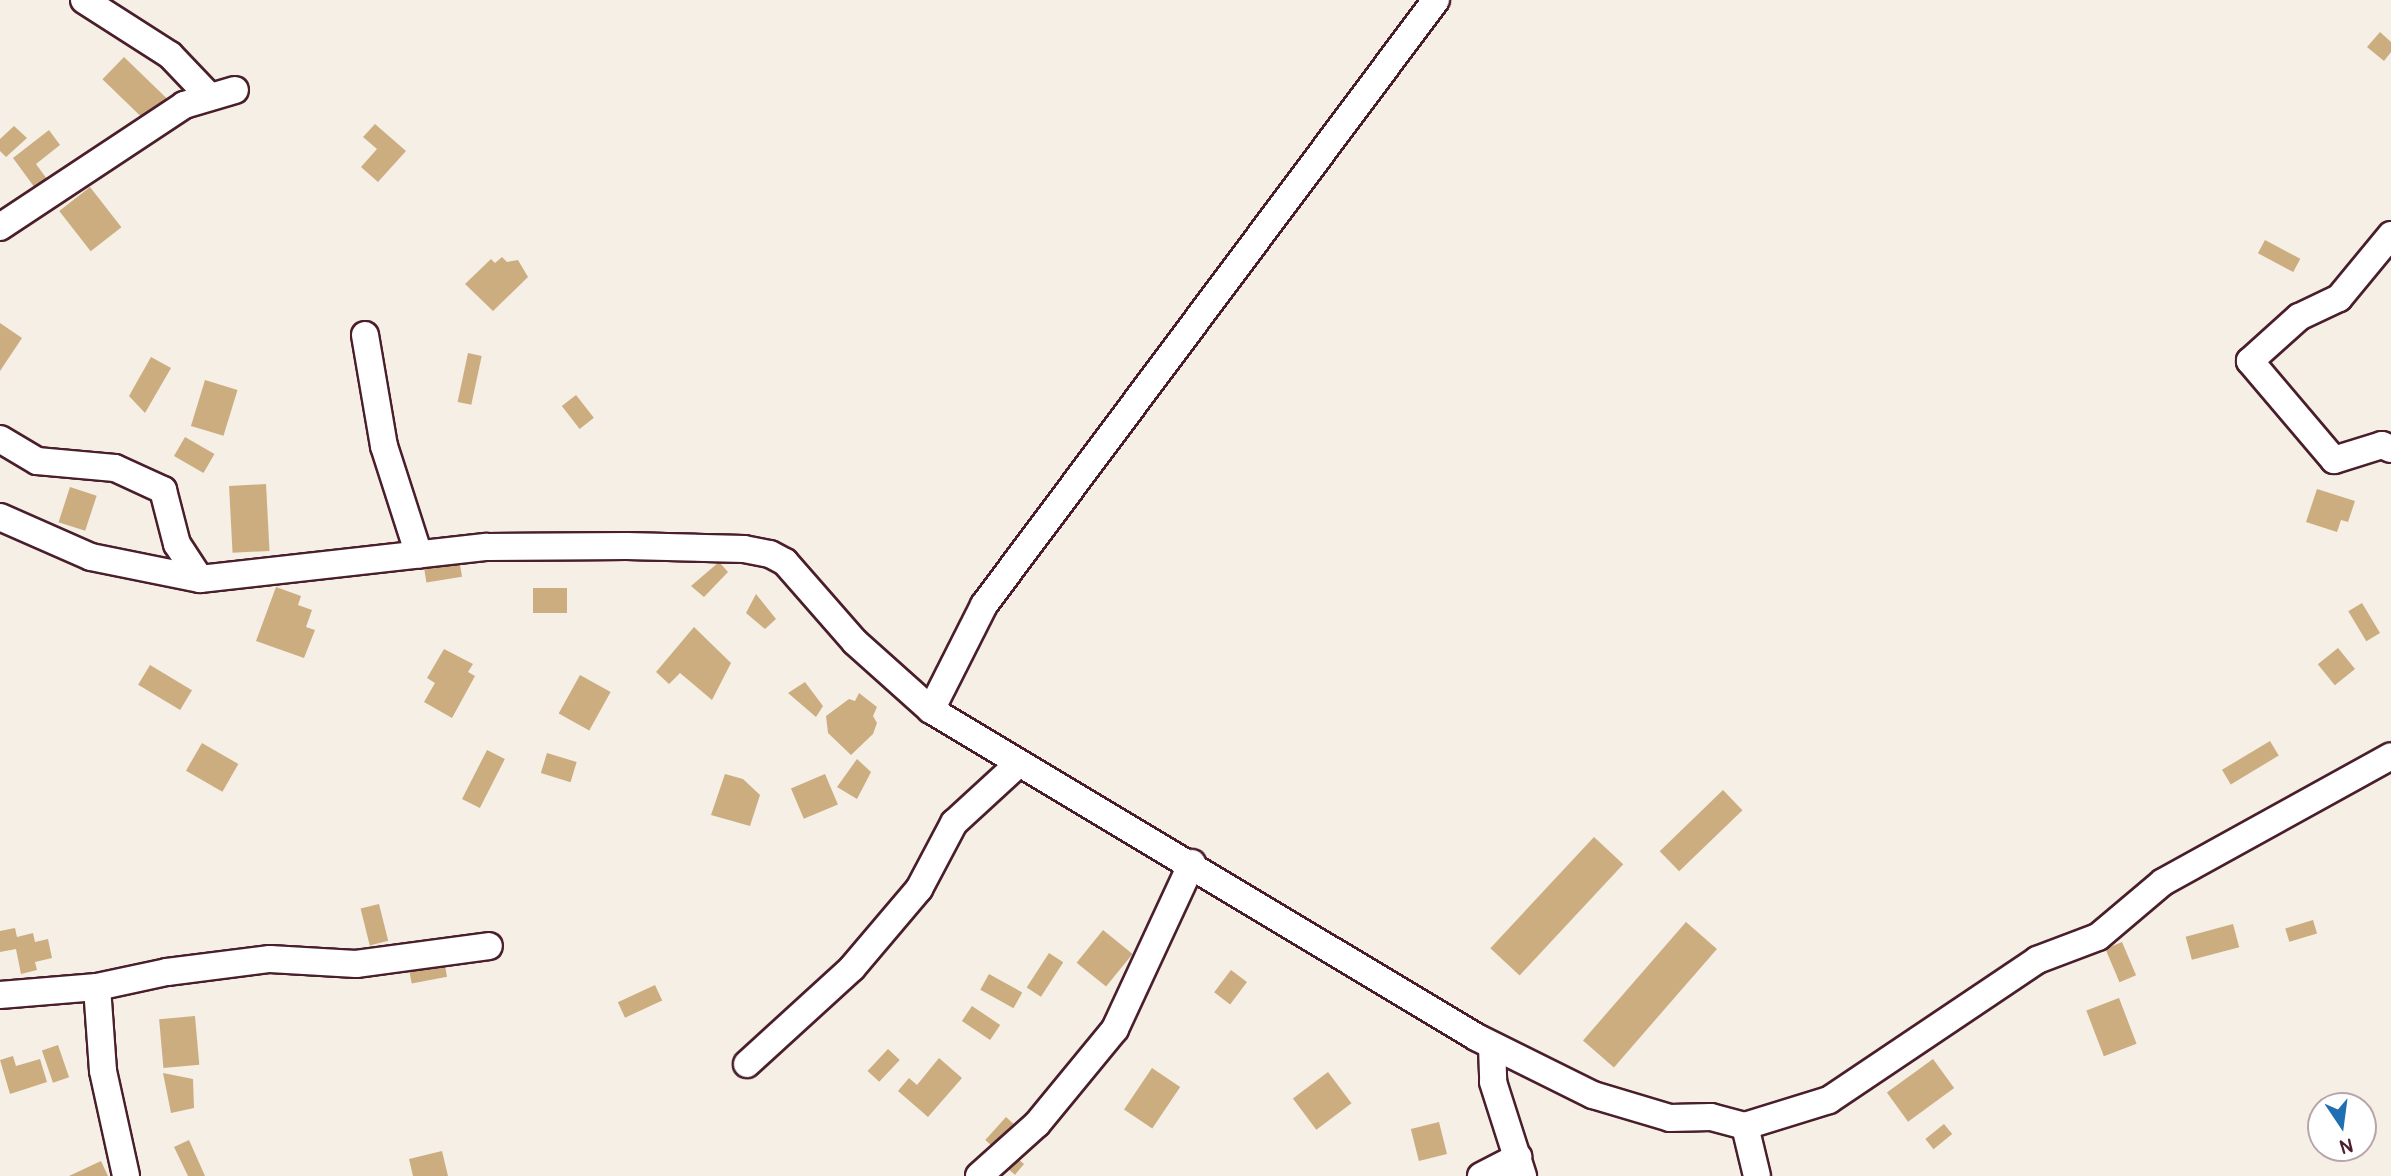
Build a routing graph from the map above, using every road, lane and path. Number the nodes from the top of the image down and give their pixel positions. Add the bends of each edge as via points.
1 (84, 0) edge
2 (1436, 0) edge
3 (235, 90) dead end
4 (209, 96) junction
5 (0, 227) edge
6 (2391, 235) edge
7 (365, 335) dead end
8 (0, 439) edge
9 (2391, 449) edge
10 (0, 517) edge
11 (419, 555) junction
12 (200, 579) junction
13 (931, 710) junction
14 (2391, 756) edge
15 (1017, 765) junction
16 (1192, 863) junction
17 (489, 946) dead end
18 (97, 987) junction
19 (0, 995) edge
20 (1492, 1046) junction
21 (747, 1064) dead end
22 (1745, 1126) junction
23 (1520, 1166) edge
24 (126, 1176) edge
25 (979, 1176) edge
26 (1481, 1176) edge
27 (1757, 1176) edge

1 - 4 street via 170,55
2 - 13 street via 984,605
3 - 4 street
4 - 5 street via 184,105
6 - 9 street via 2339,298 2299,317 2250,361 2334,460 2382,445
7 - 11 street via 384,446
8 - 12 street via 37,461 115,468 163,490 177,544
10 - 12 street via 91,557
11 - 12 street via 226,580
11 - 13 street via 487,547 758,550 785,562 855,642
13 - 15 street
14 - 22 street via 2163,882 2098,937 2038,960 1829,1100
15 - 16 street
15 - 21 street via 954,823 919,889 852,968
16 - 20 street
16 - 25 street via 1115,1029 1037,1124
17 - 18 street via 356,964 259,960
18 - 19 street
18 - 24 street via 103,1071
20 - 22 street via 1593,1095 1670,1118 1711,1117
20 - 23 street via 1493,1082
22 - 27 street
23 - 26 street

